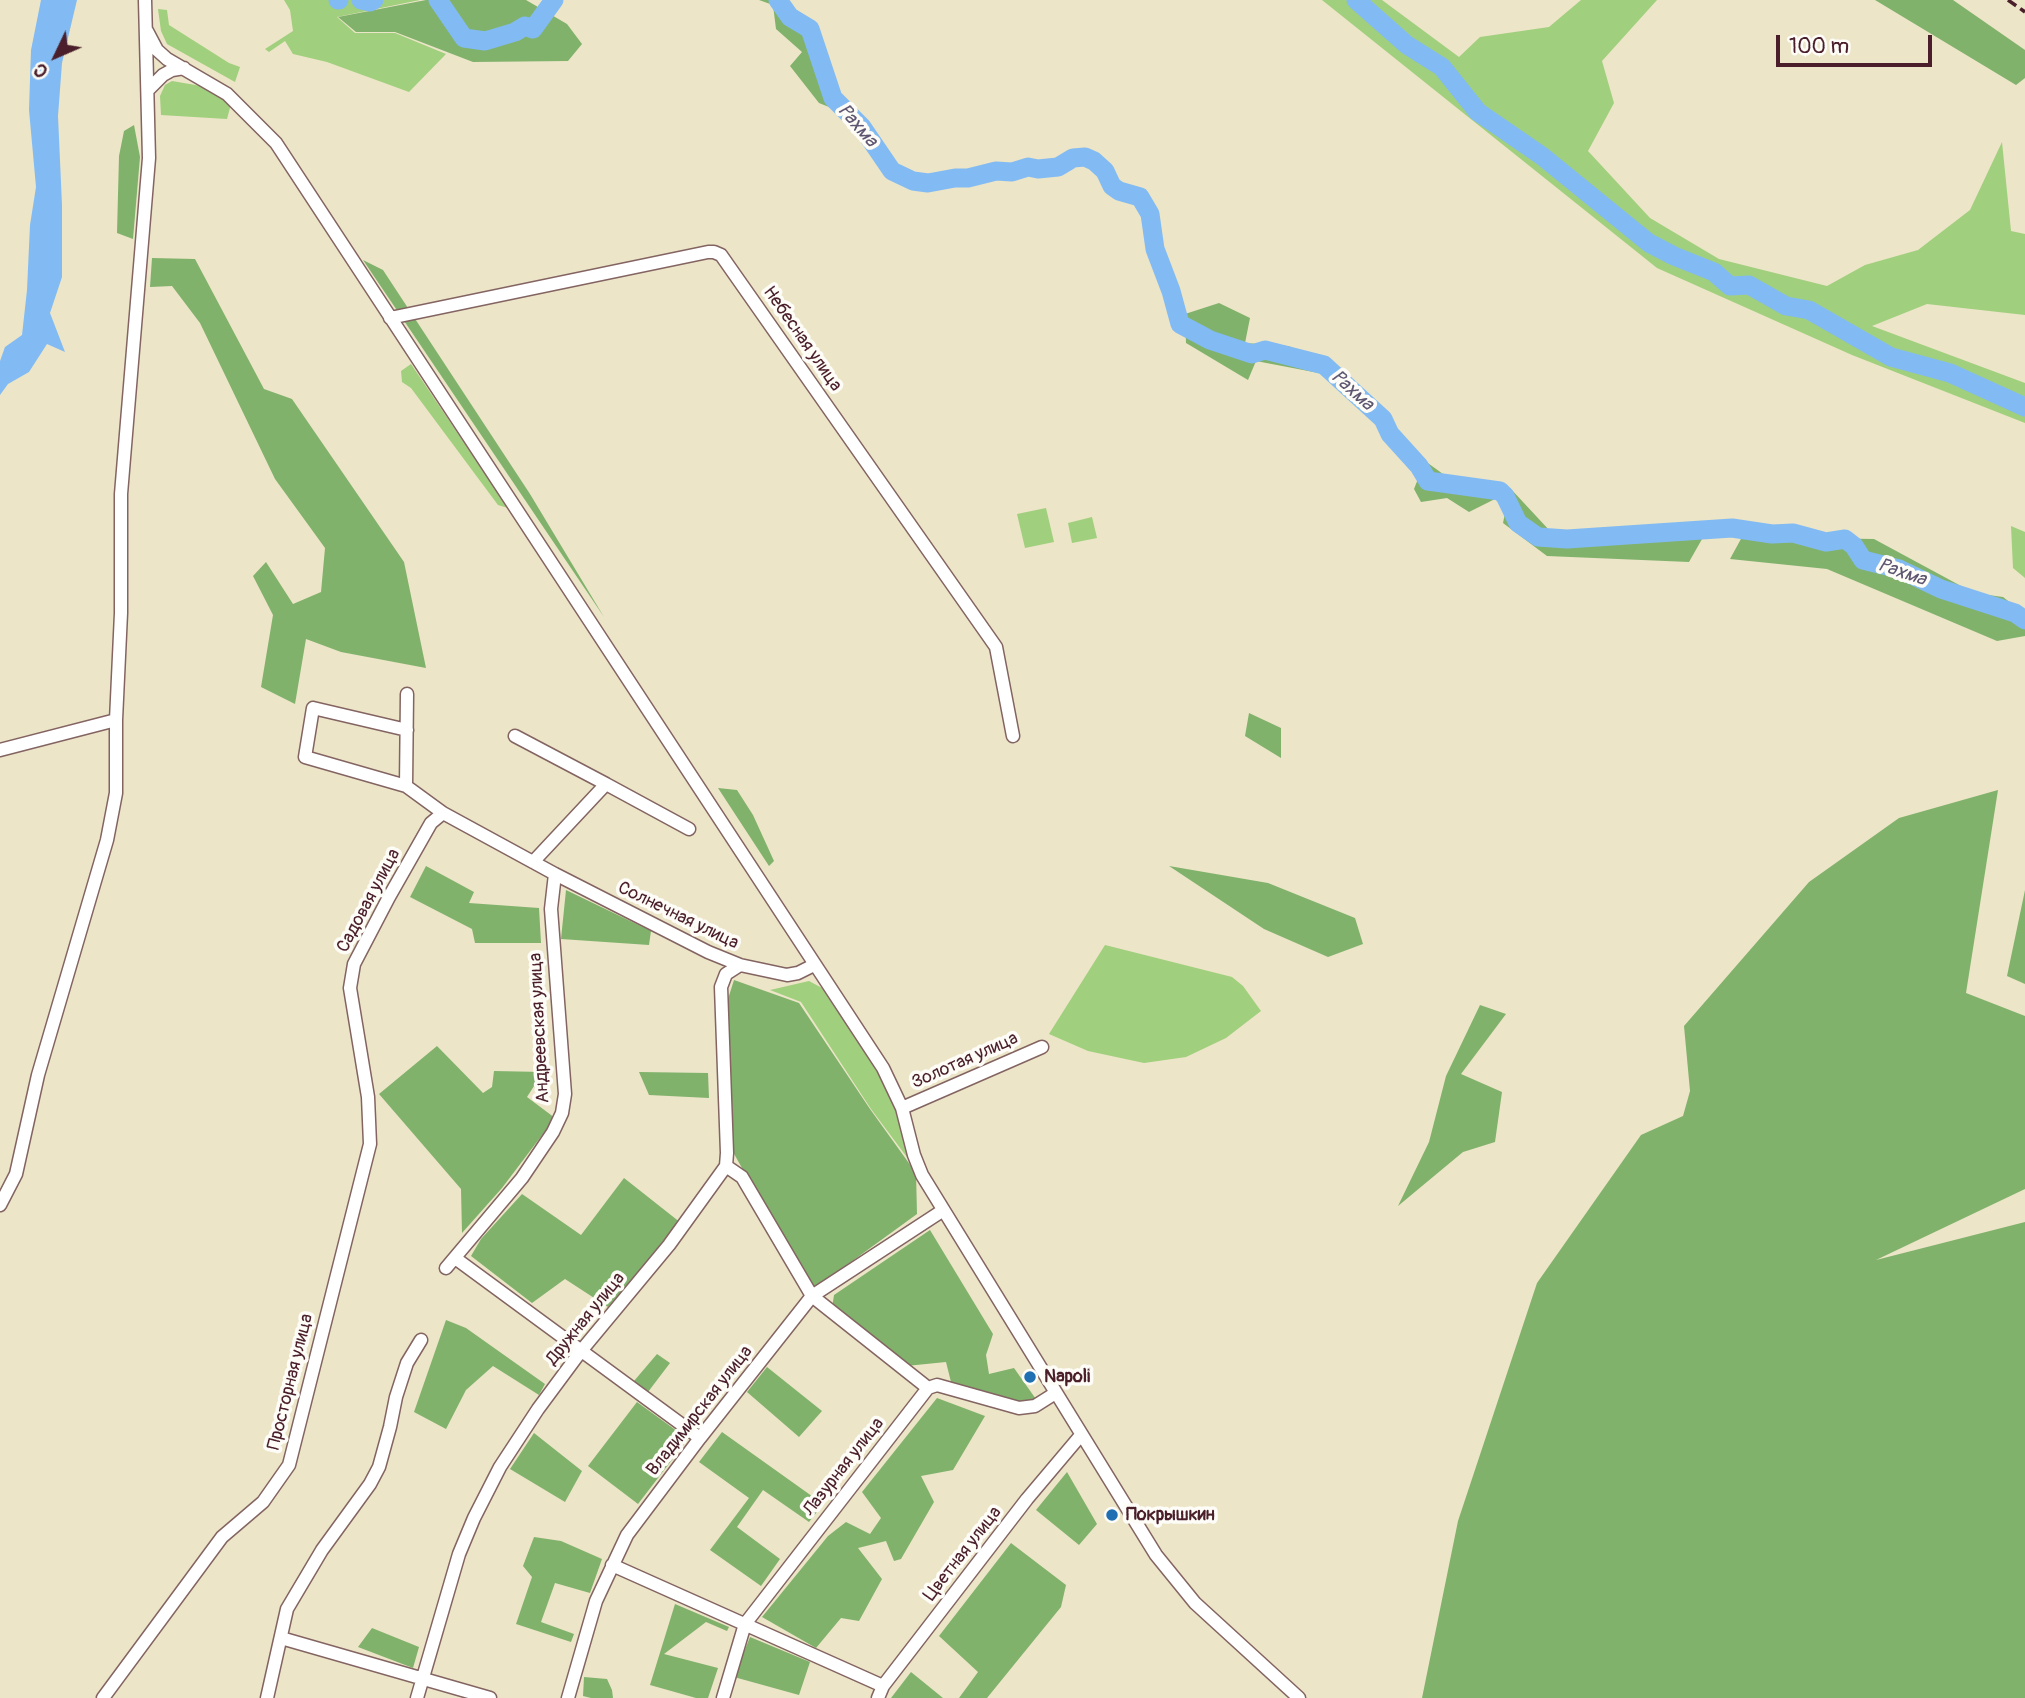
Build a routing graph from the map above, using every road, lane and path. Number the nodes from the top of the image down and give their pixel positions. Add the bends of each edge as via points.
1 (145, 0) edge
2 (147, 31) junction
3 (184, 68) junction
4 (148, 90) junction
5 (390, 318) junction
6 (407, 694) dead end
7 (116, 720) junction
8 (407, 730) junction
9 (515, 736) dead end
10 (1013, 736) dead end
11 (0, 750) edge
12 (606, 784) junction
13 (406, 786) junction
14 (443, 813) junction
15 (690, 828) dead end
16 (533, 862) junction
17 (555, 874) junction
18 (740, 965) junction
19 (814, 965) junction
20 (1042, 1046) dead end
21 (368, 1097) joint
22 (902, 1108) junction
23 (726, 1166) junction
24 (0, 1205) edge
25 (942, 1211) junction
26 (812, 1296) junction
27 (421, 1340) dead end
28 (581, 1351) junction
29 (928, 1388) junction
30 (1054, 1394) junction
31 (1081, 1434) junction
32 (701, 1437) junction
33 (612, 1565) junction
34 (745, 1624) junction
35 (281, 1638) junction
36 (423, 1678) junction
37 (881, 1692) edge
38 (103, 1698) edge
39 (267, 1698) edge
40 (417, 1698) edge
41 (490, 1698) edge
42 (568, 1698) edge
43 (723, 1698) edge
44 (1298, 1698) edge

1 - 2 street
2 - 3 street via 156,50
2 - 4 street
3 - 4 street via 163,75
3 - 5 street via 227,94 276,143
4 - 7 street via 149,158 121,494
5 - 10 street, Небесная улица via 708,252 721,255 996,647
5 - 19 street
6 - 8 street
7 - 11 street
7 - 24 street via 116,793 107,840 38,1075 16,1174
8 - 13 street
8 - 13 street, Солнечная улица via 313,708 305,757
9 - 12 street
12 - 15 street
12 - 16 street
13 - 14 street, Солнечная улица
14 - 16 street, Солнечная улица
14 - 21 street, Садовая улица via 431,823 354,964 351,988
16 - 17 street, Солнечная улица
17 - 18 street, Солнечная улица
17 - 28 street, Андреевская улица via 551,909 565,1094 562,1113 522,1178 450,1263
18 - 19 street, Солнечная улица via 787,975
18 - 23 street via 726,974 720,986
19 - 22 street via 883,1068
20 - 22 street, Золотая улица
21 - 38 street, Просторная улица via 370,1144 289,1465 263,1502 222,1537
22 - 25 street via 914,1156
23 - 26 street via 742,1177
23 - 28 street, Дружная улица via 669,1245
25 - 26 street, Владимирская улица
25 - 30 street
26 - 29 street
26 - 32 street, Владимирская улица
27 - 35 street via 411,1354 396,1397 379,1467 287,1609
28 - 32 street
28 - 36 street, Дружная улица via 500,1467 474,1517
29 - 30 street via 937,1385 1019,1408 1035,1406
29 - 34 street, Лазурная улица
30 - 31 street
31 - 37 street, Цветная улица
31 - 44 street via 1171,1576
32 - 33 street, Владимирская улица via 626,1535
33 - 34 street
33 - 42 street, Владимирская улица via 596,1601
34 - 37 street
34 - 43 street, Лазурная улица
35 - 36 street
35 - 39 street
36 - 40 street, Дружная улица
36 - 41 street

